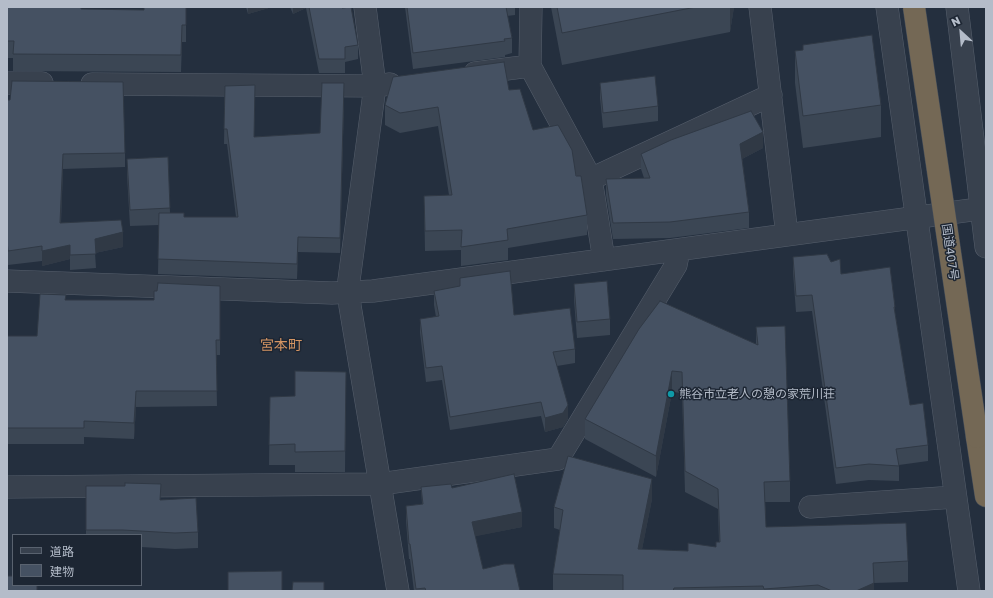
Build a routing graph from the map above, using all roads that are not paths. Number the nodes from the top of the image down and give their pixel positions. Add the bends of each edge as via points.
1 (365, 7) edge
2 (531, 7) edge
3 (760, 7) edge
4 (887, 7) edge
5 (914, 7) edge
6 (957, 7) edge
7 (530, 66) junction
8 (453, 76) edge
9 (406, 82) edge
10 (7, 83) edge
11 (375, 86) junction
12 (771, 95) junction
13 (591, 179) junction
14 (984, 208) edge
15 (916, 217) junction
16 (788, 235) junction
17 (986, 247) edge
18 (679, 250) junction
19 (604, 260) junction
20 (7, 281) edge
21 (349, 292) junction
22 (380, 484) junction
23 (7, 487) edge
24 (986, 496) edge
25 (955, 497) junction
26 (810, 507) dead end
27 (398, 591) edge
28 (969, 591) edge

1 - 11 street
2 - 7 street
3 - 12 street
4 - 15 street
5 - 24 highway, 国道407号, bridge
6 - 14 street
7 - 8 street
7 - 13 street
9 - 11 street
10 - 11 street
11 - 21 street
12 - 13 street
12 - 16 street
13 - 19 street
14 - 15 street
14 - 17 street
15 - 16 street
15 - 25 street
16 - 18 street
18 - 19 street
18 - 22 street via 676,265 558,459
19 - 21 street
20 - 21 street via 332,294
21 - 22 street
22 - 23 street
22 - 27 street
25 - 26 street
25 - 28 street

